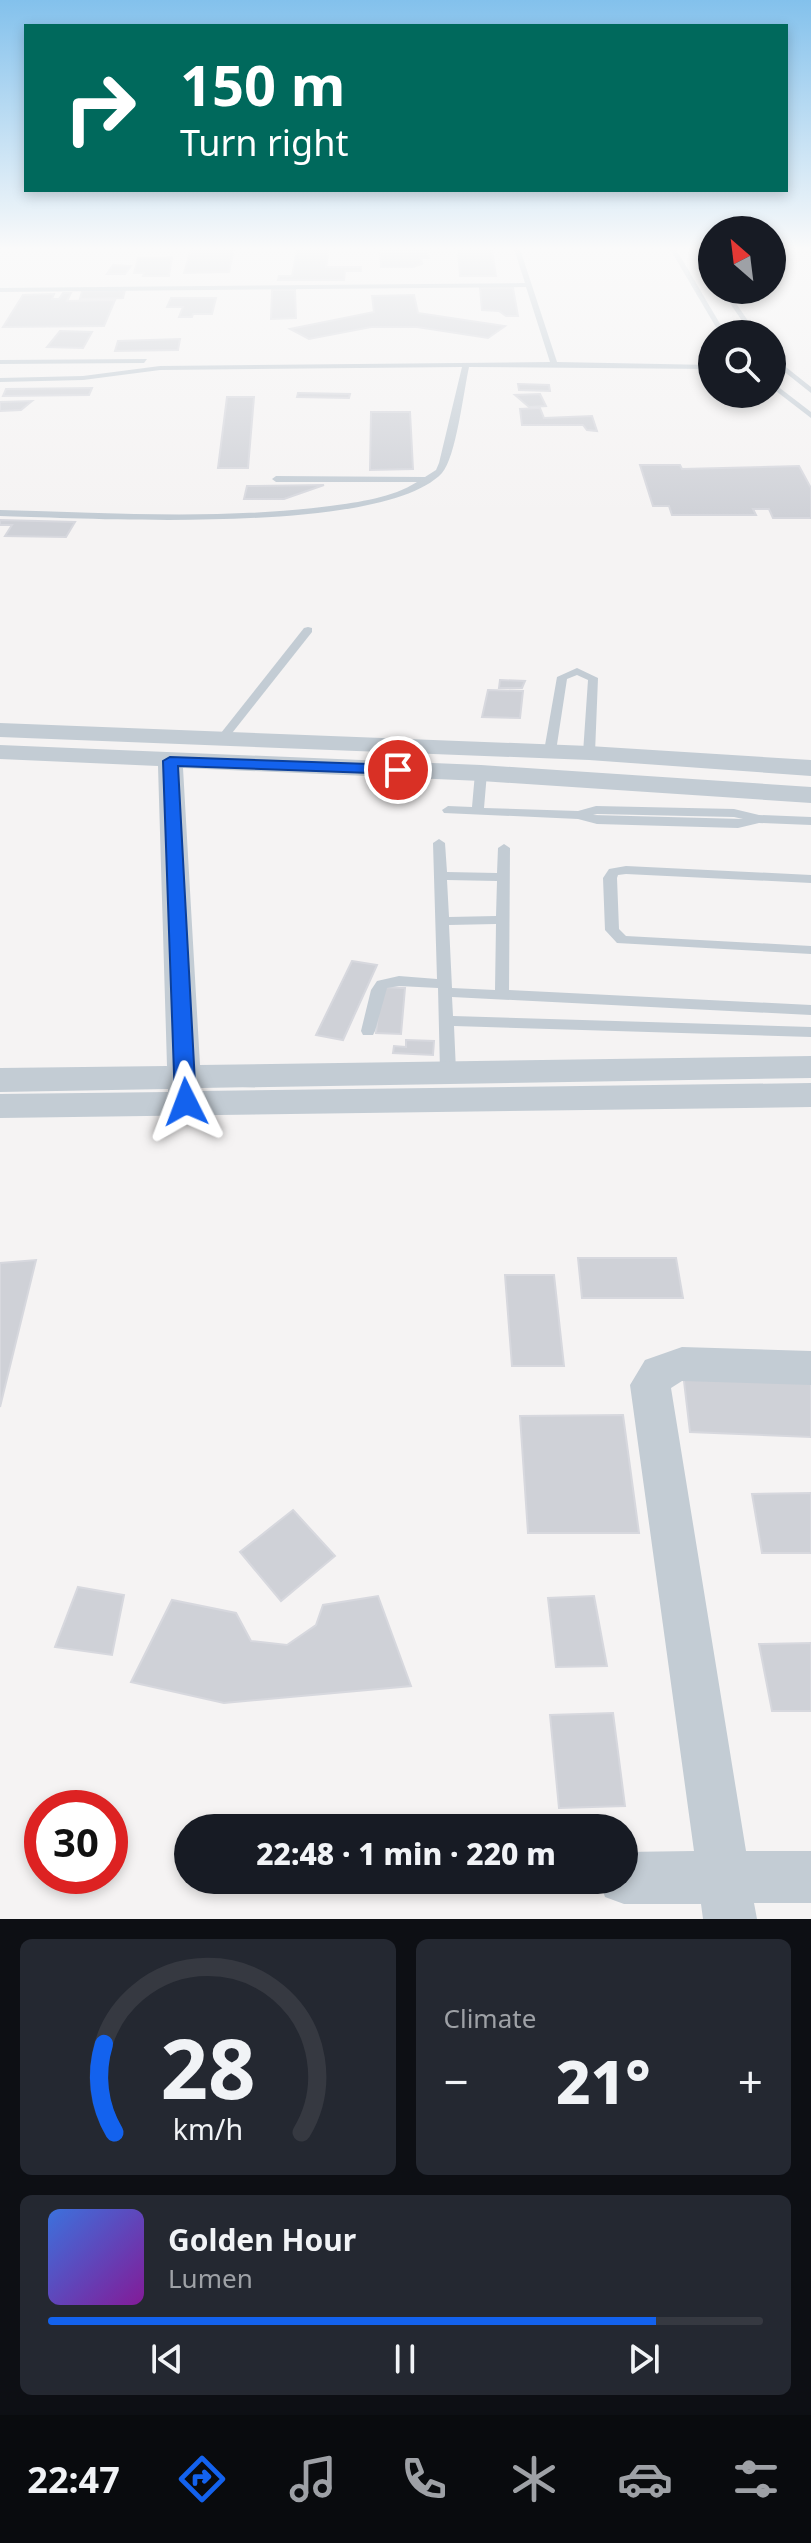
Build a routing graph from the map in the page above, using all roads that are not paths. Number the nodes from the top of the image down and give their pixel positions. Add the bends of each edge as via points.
1 (546, 339) edge
2 (553, 360) junction
3 (0, 362) edge
4 (466, 364) junction
5 (698, 366) edge
6 (786, 370) edge
7 (0, 380) edge
8 (811, 391) edge
9 (786, 395) edge
10 (811, 416) edge
11 (276, 479) dead end
12 (429, 479) junction
13 (0, 513) edge
14 (308, 630) dead end
15 (0, 730) edge
16 (221, 740) junction
17 (550, 751) junction
18 (0, 752) edge
19 (589, 753) junction
20 (400, 758) junction
21 (170, 761) junction
22 (512, 762) junction
23 (207, 763) junction
24 (811, 768) edge
25 (481, 773) junction
26 (811, 795) edge
27 (448, 810) dead end
28 (478, 811) junction
29 (811, 821) edge
30 (439, 843) dead end
31 (504, 848) dead end
32 (440, 876) junction
33 (504, 877) junction
34 (811, 879) edge
35 (503, 920) junction
36 (442, 921) junction
37 (811, 950) edge
38 (445, 988) junction
39 (502, 995) junction
40 (808, 1010) edge
41 (446, 1021) junction
42 (368, 1031) dead end
43 (810, 1032) edge
44 (811, 1067) edge
45 (0, 1080) edge
46 (450, 1085) junction
47 (185, 1089) junction
48 (126, 1090) junction
49 (811, 1095) edge
50 (0, 1106) edge
51 (811, 1368) edge
52 (811, 1877) edge
53 (638, 1881) edge
54 (727, 1898) edge

1 - 2 lane
2 - 3 lane
2 - 4 lane
2 - 5 lane
4 - 7 lane via 160,368 83,378
4 - 12 lane via 442,466
6 - 8 lane
9 - 10 lane
11 - 12 lane
12 - 13 lane via 380,499 277,515
14 - 16 lane
15 - 16 street
16 - 20 street
16 - 23 street
17 - 19 street
17 - 19 lane via 562,677 577,671 593,678
17 - 22 street
18 - 21 street
19 - 24 street
20 - 22 street
20 - 23 street
20 - 25 street
21 - 23 street
21 - 47 street
22 - 25 street
22 - 26 street
25 - 28 lane
27 - 28 lane
28 - 29 lane via 597,820
30 - 32 lane
31 - 33 lane
32 - 33 lane
32 - 36 lane
33 - 35 lane
34 - 37 lane via 626,870 610,878 612,930 622,940
35 - 36 lane
35 - 39 lane
36 - 38 lane
38 - 39 lane
38 - 41 lane
38 - 42 lane via 399,981 382,984
39 - 40 lane
40 - 43 lane
41 - 43 lane
41 - 46 lane
44 - 46 street
45 - 48 street
46 - 47 street
46 - 49 street
47 - 48 street
48 - 50 street
51 - 54 street via 682,1364 656,1373 650,1385
52 - 54 street
53 - 54 street

